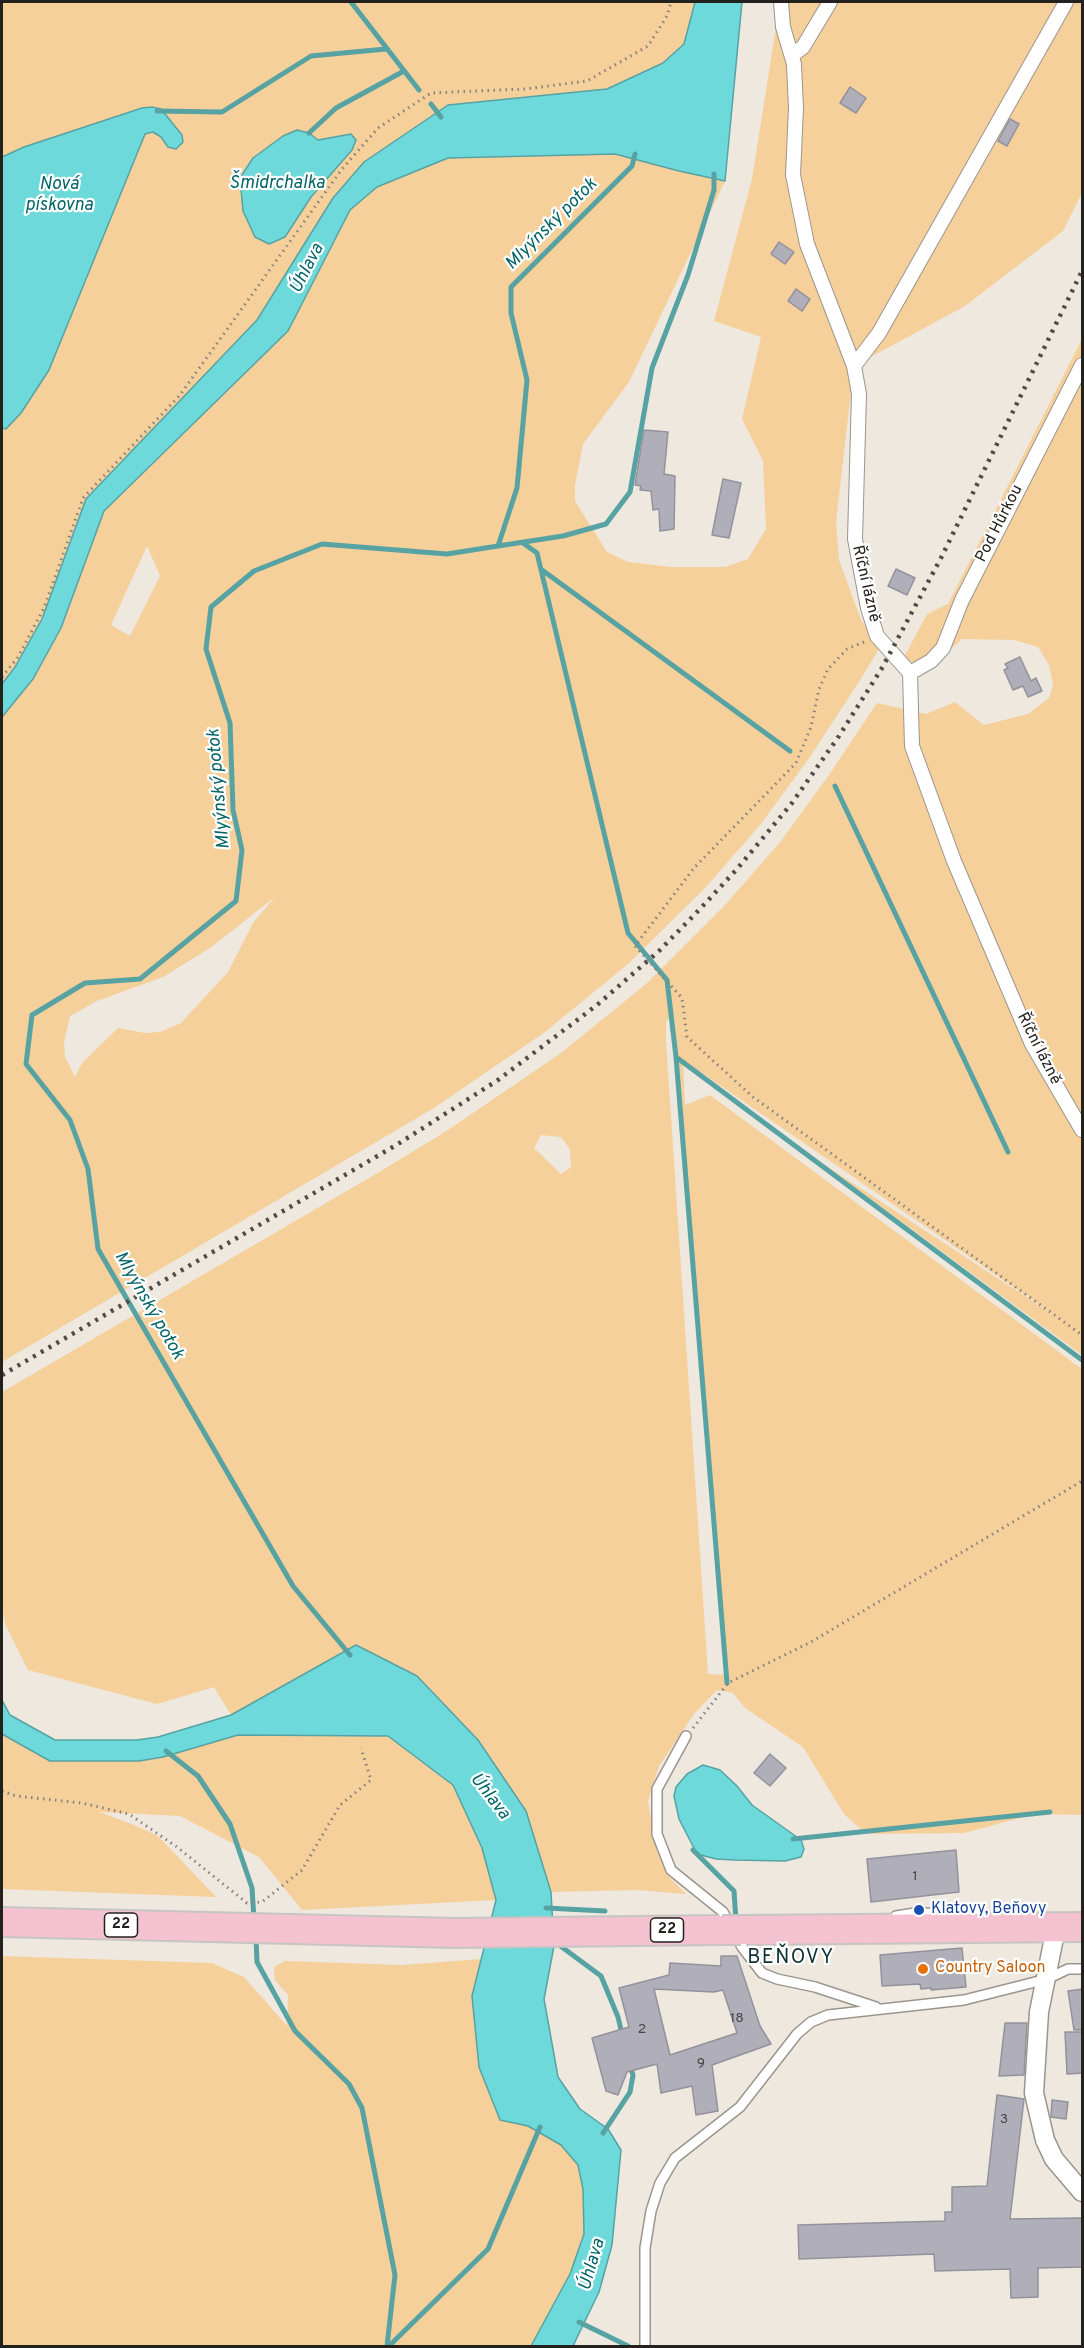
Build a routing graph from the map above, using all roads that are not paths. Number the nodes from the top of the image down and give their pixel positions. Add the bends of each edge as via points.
1 (781, 2) edge
2 (830, 2) edge
3 (1066, 2) edge
4 (792, 55) junction
5 (1083, 365) edge
6 (854, 366) junction
7 (910, 673) junction
8 (1083, 1130) edge
9 (686, 1736) road end
10 (990, 1914) dead end
11 (1001, 1917) dead end
12 (2, 1922) edge
13 (1057, 1928) edge
14 (811, 1929) junction
15 (952, 1939) dead end
16 (854, 1940) dead end
17 (1083, 1970) edge
18 (1047, 1979) junction
19 (878, 2008) junction
20 (1083, 2192) edge
21 (645, 2346) edge

1 - 4 street, Říční lázně via 783,27
2 - 4 street via 803,47
3 - 6 street via 879,333
4 - 6 street, Říční lázně via 796,108 793,176 807,244
5 - 7 street, Pod Hůrkou via 962,600 943,648 932,661
6 - 7 street, Říční lázně via 859,394 855,539 877,636
7 - 8 street, Říční lázně via 912,746 950,850 1032,1044
9 - 19 lane via 657,1789 657,1834 670,1870 723,1912 762,1973
10 - 14 lane via 915,1913
11 - 13 lane
12 - 14 main road, 22 via 257,1919 455,1933
13 - 14 main road, 22
13 - 15 lane
13 - 18 street
14 - 16 lane
17 - 18 lane via 1068,1970
18 - 19 lane via 964,2000
18 - 20 street via 1039,2012 1034,2093 1049,2149
19 - 21 lane via 828,2014 811,2022 797,2034 740,2107 675,2157 660,2183 645,2248

